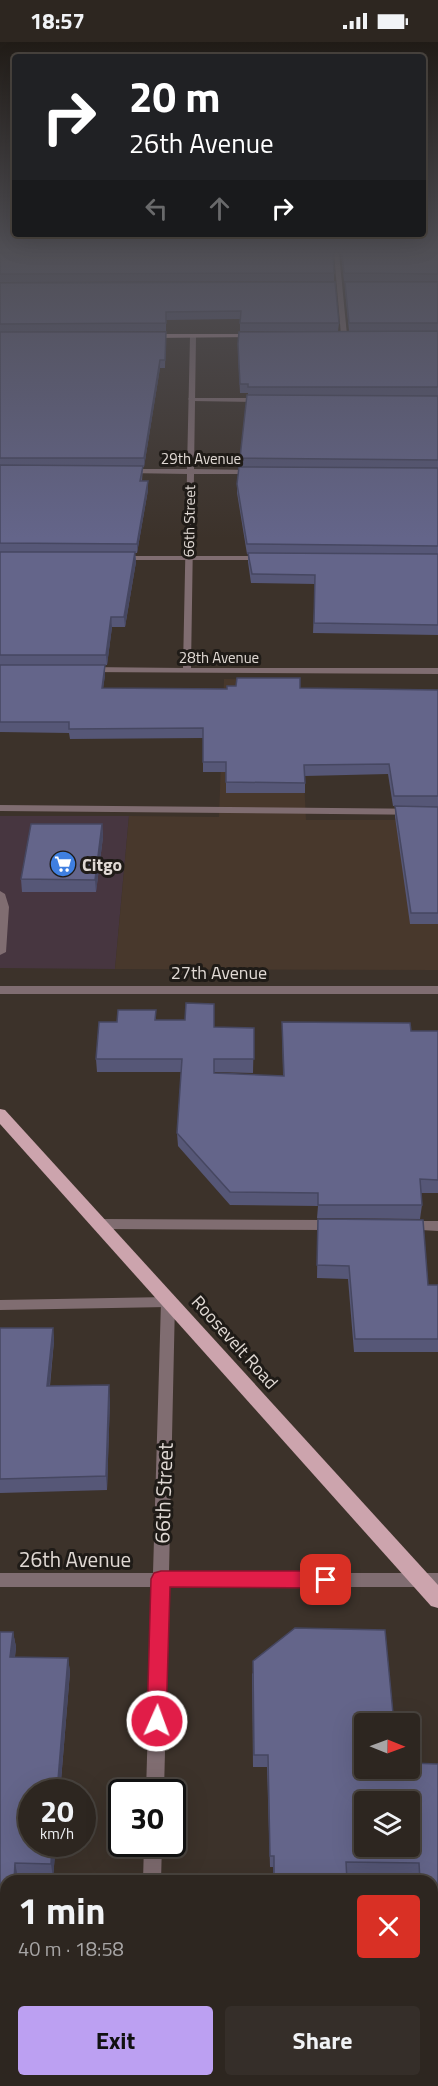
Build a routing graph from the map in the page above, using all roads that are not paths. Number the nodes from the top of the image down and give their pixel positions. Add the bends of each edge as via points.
1 (193, 348) edge
2 (191, 399) junction
3 (274, 400) edge
4 (118, 471) edge
5 (189, 471) junction
6 (260, 472) edge
7 (106, 558) edge
8 (188, 558) junction
9 (272, 558) edge
10 (82, 670) edge
11 (187, 670) junction
12 (438, 671) edge
13 (0, 808) edge
14 (438, 812) edge
15 (0, 894) edge
16 (0, 952) edge
17 (0, 990) edge
18 (438, 990) edge
19 (0, 1114) edge
20 (98, 1224) junction
21 (345, 1225) edge
22 (392, 1226) edge
23 (438, 1226) edge
24 (168, 1302) junction
25 (0, 1305) edge
26 (161, 1579) junction
27 (0, 1580) edge
28 (429, 1580) edge
29 (438, 1599) edge
30 (155, 1779) edge
31 (153, 1857) edge
32 (152, 1875) edge

1 - 2 street, 66th Street
2 - 3 street
2 - 5 street, 66th Street
4 - 5 street, 29th Avenue
5 - 6 street, 29th Avenue
5 - 8 street, 66th Street
7 - 8 street
8 - 9 street
8 - 11 street, 66th Street
10 - 11 street, 28th Avenue
11 - 12 street, 28th Avenue
13 - 14 street
15 - 16 street via 4,907
17 - 18 street, 27th Avenue
19 - 20 main road, Roosevelt Road
20 - 21 street
20 - 24 main road, Roosevelt Road
22 - 23 street
24 - 25 street
24 - 26 street, 66th Street
24 - 28 main road, Roosevelt Road
26 - 27 street, 26th Avenue
26 - 28 street, 26th Avenue
26 - 30 street, 66th Street
28 - 29 main road, Roosevelt Road
31 - 32 street

